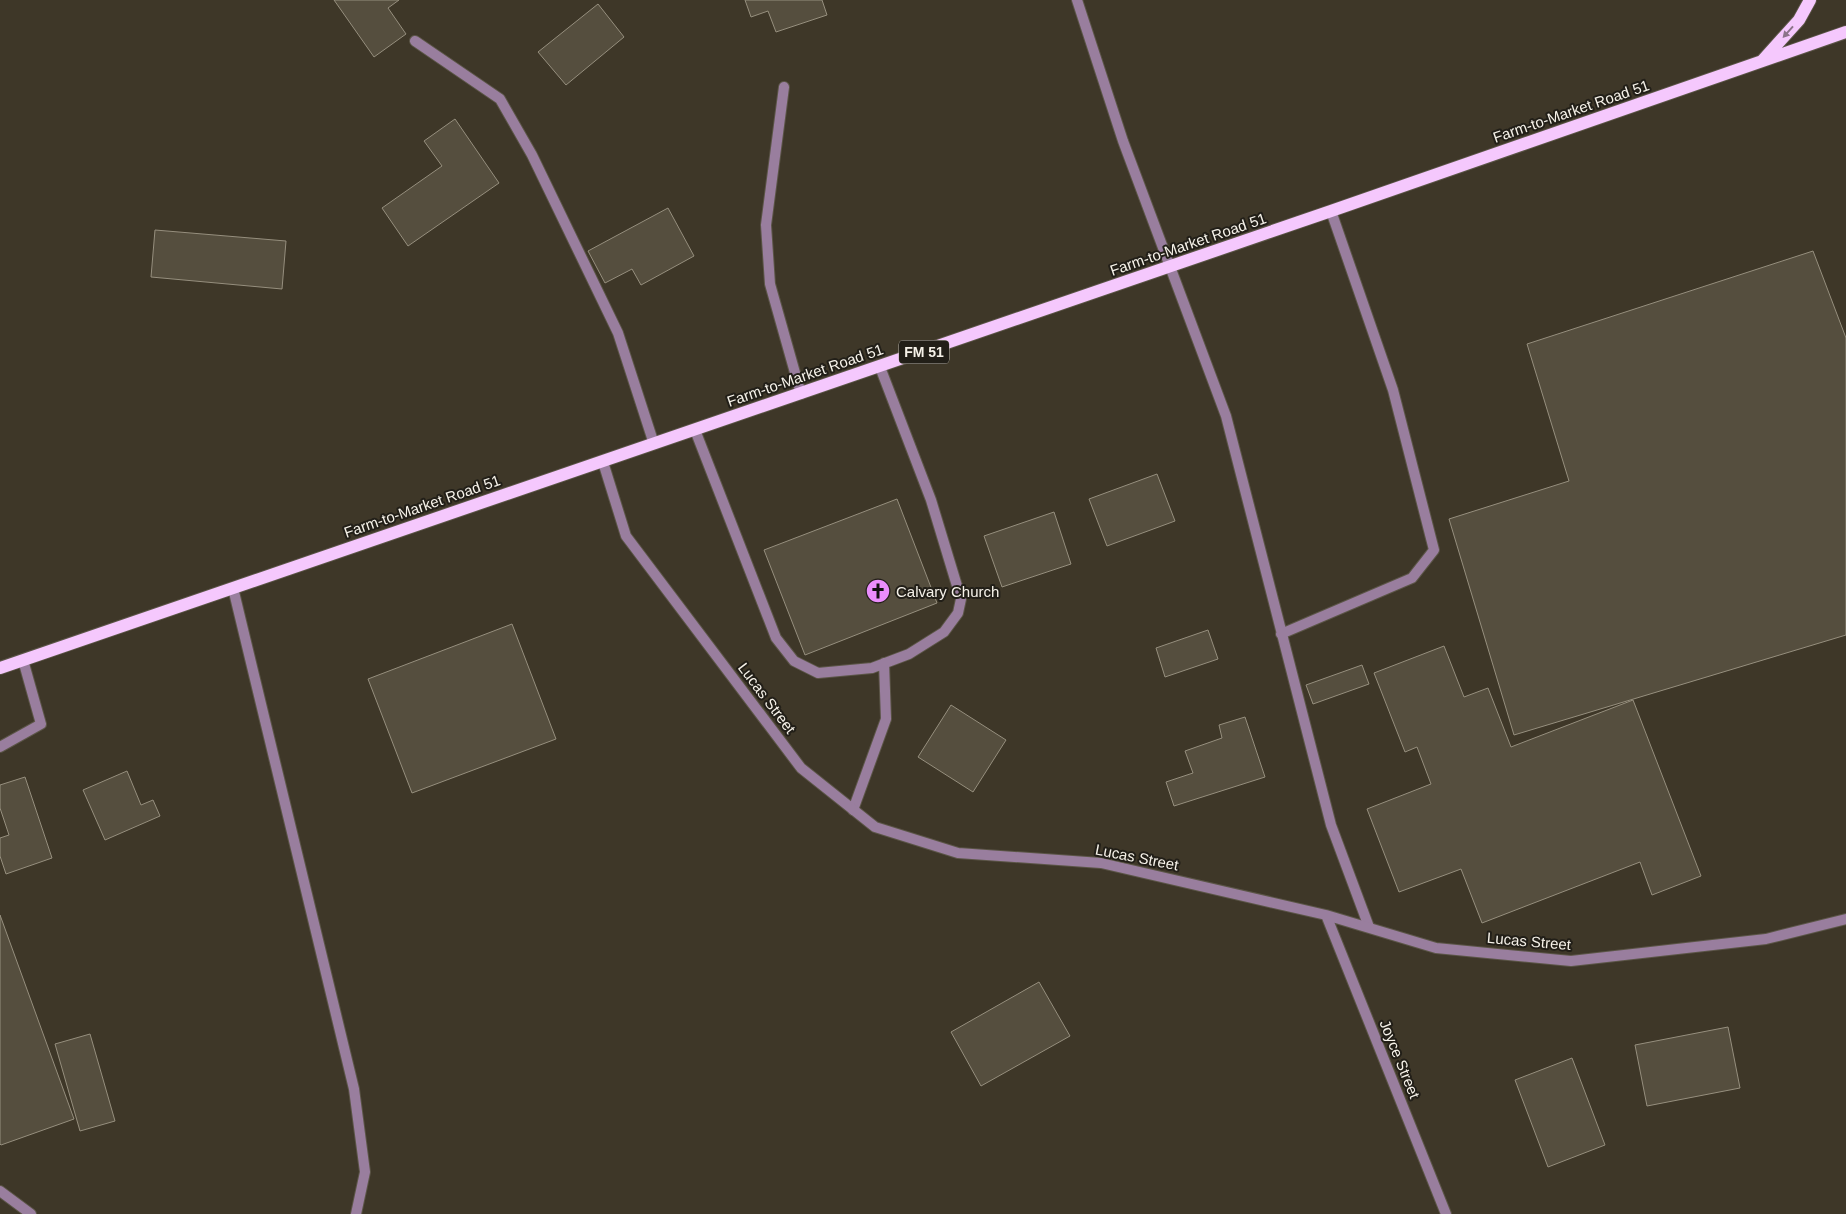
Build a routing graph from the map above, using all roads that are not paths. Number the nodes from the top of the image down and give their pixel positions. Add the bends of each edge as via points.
1 (1077, 0) edge
2 (1810, 0) edge
3 (1846, 32) edge
4 (415, 41) dead end
5 (1761, 62) junction
6 (784, 87) dead end
7 (1331, 211) junction
8 (1170, 267) junction
9 (880, 366) junction
10 (801, 394) junction
11 (695, 430) junction
12 (654, 444) junction
13 (603, 462) junction
14 (233, 588) junction
15 (1281, 634) junction
16 (23, 660) junction
17 (884, 663) junction
18 (0, 668) edge
19 (0, 746) edge
20 (854, 810) junction
21 (1326, 914) junction
22 (1846, 919) edge
23 (1369, 928) junction
24 (0, 1191) edge
25 (31, 1214) edge
26 (356, 1214) edge
27 (1446, 1214) edge

1 - 8 street via 1123,140
2 -> 5 main road via 1799,20
3 - 5 main road, Farm-to-Market Road 51 / FM 51
4 - 12 street via 500,99 532,155 618,333
5 - 7 main road, Farm-to-Market Road 51 / FM 51
6 - 10 street via 766,225 770,284
7 - 8 main road, Farm-to-Market Road 51 / FM 51
7 - 15 street via 1393,390 1434,550 1412,578
8 - 9 main road, Farm-to-Market Road 51 / FM 51
8 - 15 street via 1226,416
9 - 10 main road, Farm-to-Market Road 51 / FM 51
9 - 17 street via 931,500 961,599 958,613 944,632 909,654
10 - 11 main road, Farm-to-Market Road 51 / FM 51
11 - 12 main road, Farm-to-Market Road 51 / FM 51
11 - 17 street via 776,638 794,661 818,673 872,668
12 - 13 main road, Farm-to-Market Road 51 / FM 51
13 - 14 main road, Farm-to-Market Road 51 / FM 51
13 - 20 street, Lucas Street via 626,536 801,768
14 - 16 main road, Farm-to-Market Road 51 / FM 51
14 - 26 street via 354,1089 365,1172
15 - 23 street via 1331,825
16 - 18 main road, Farm-to-Market Road 51 / FM 51
16 - 19 street via 40,724
17 - 20 street via 886,719
20 - 21 street, Lucas Street via 875,827 958,853 1101,862
21 - 23 street, Lucas Street
21 - 27 street, Joyce Street
22 - 23 street, Lucas Street via 1766,939 1571,961 1436,948
24 - 25 street

